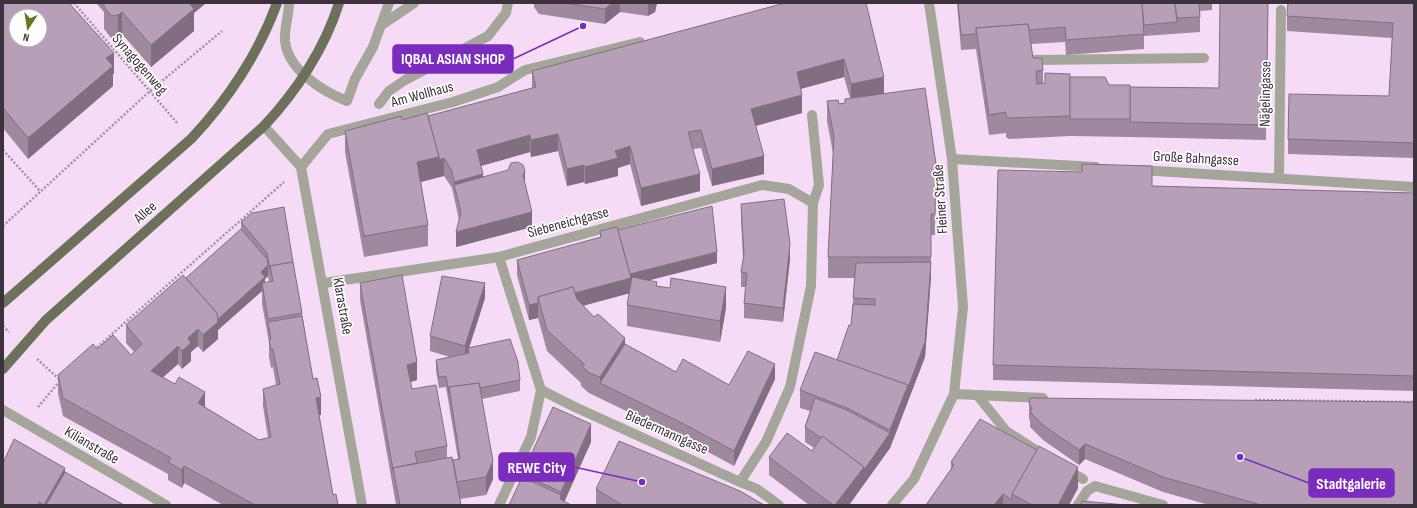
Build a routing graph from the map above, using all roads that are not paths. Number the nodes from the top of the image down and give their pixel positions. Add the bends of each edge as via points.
1 (277, 3) edge
2 (289, 3) edge
3 (339, 3) edge
4 (388, 3) edge
5 (414, 3) edge
6 (508, 3) edge
7 (929, 3) edge
8 (1281, 10) dead end
9 (383, 24) junction
10 (648, 40) edge
11 (1204, 58) dead end
12 (1035, 60) edge
13 (304, 74) junction
14 (379, 104) dead end
15 (812, 115) dead end
16 (264, 126) junction
17 (952, 159) junction
18 (301, 167) junction
19 (1107, 168) edge
20 (1130, 169) edge
21 (1279, 178) junction
22 (1414, 187) edge
23 (813, 203) junction
24 (499, 257) junction
25 (324, 283) junction
26 (3, 303) edge
27 (3, 370) edge
28 (541, 390) junction
29 (954, 394) junction
30 (978, 396) junction
31 (1055, 398) edge
32 (3, 410) edge
33 (1083, 479) dead end
34 (740, 482) junction
35 (166, 505) edge
36 (362, 505) edge
37 (499, 505) edge
38 (779, 505) edge
39 (892, 505) edge
40 (1078, 505) edge
41 (1163, 505) edge

1 - 26 main road, Allee via 269,24 239,76 204,125
2 - 13 street via 285,41 292,62
3 - 13 main road via 327,33
4 - 9 street
5 - 9 street
6 - 14 street via 506,13 488,36 405,80 389,91
7 - 17 street, Fleiner Straße
8 - 21 street, Nägelingasse
9 - 13 street via 355,79 347,101 330,94
10 - 18 street, Am Wollhaus via 525,70 498,87 453,102 328,134
11 - 12 street
13 - 16 main road, Allee via 280,109
15 - 23 street via 819,185
16 - 18 street
16 - 27 main road, Allee via 46,320
17 - 19 street
17 - 29 street, Fleiner Straße via 962,307
18 - 25 street, Klarastraße
20 - 21 street, Große Bahngasse
21 - 22 street, Große Bahngasse
23 - 24 street, Siebeneichgasse via 789,189 762,185
23 - 34 street via 811,286 790,387 766,442
24 - 25 street, Siebeneichgasse
24 - 28 street
25 - 36 street, Klarastraße
28 - 34 street, Biedermanngasse
28 - 37 street via 531,437
29 - 30 street
29 - 39 street, Fleiner Straße via 914,479
30 - 31 street
30 - 33 street via 1006,431
32 - 35 street, Kilianstraße
34 - 38 street, Biedermanngasse via 757,489
40 - 41 street via 1087,491 1096,486

